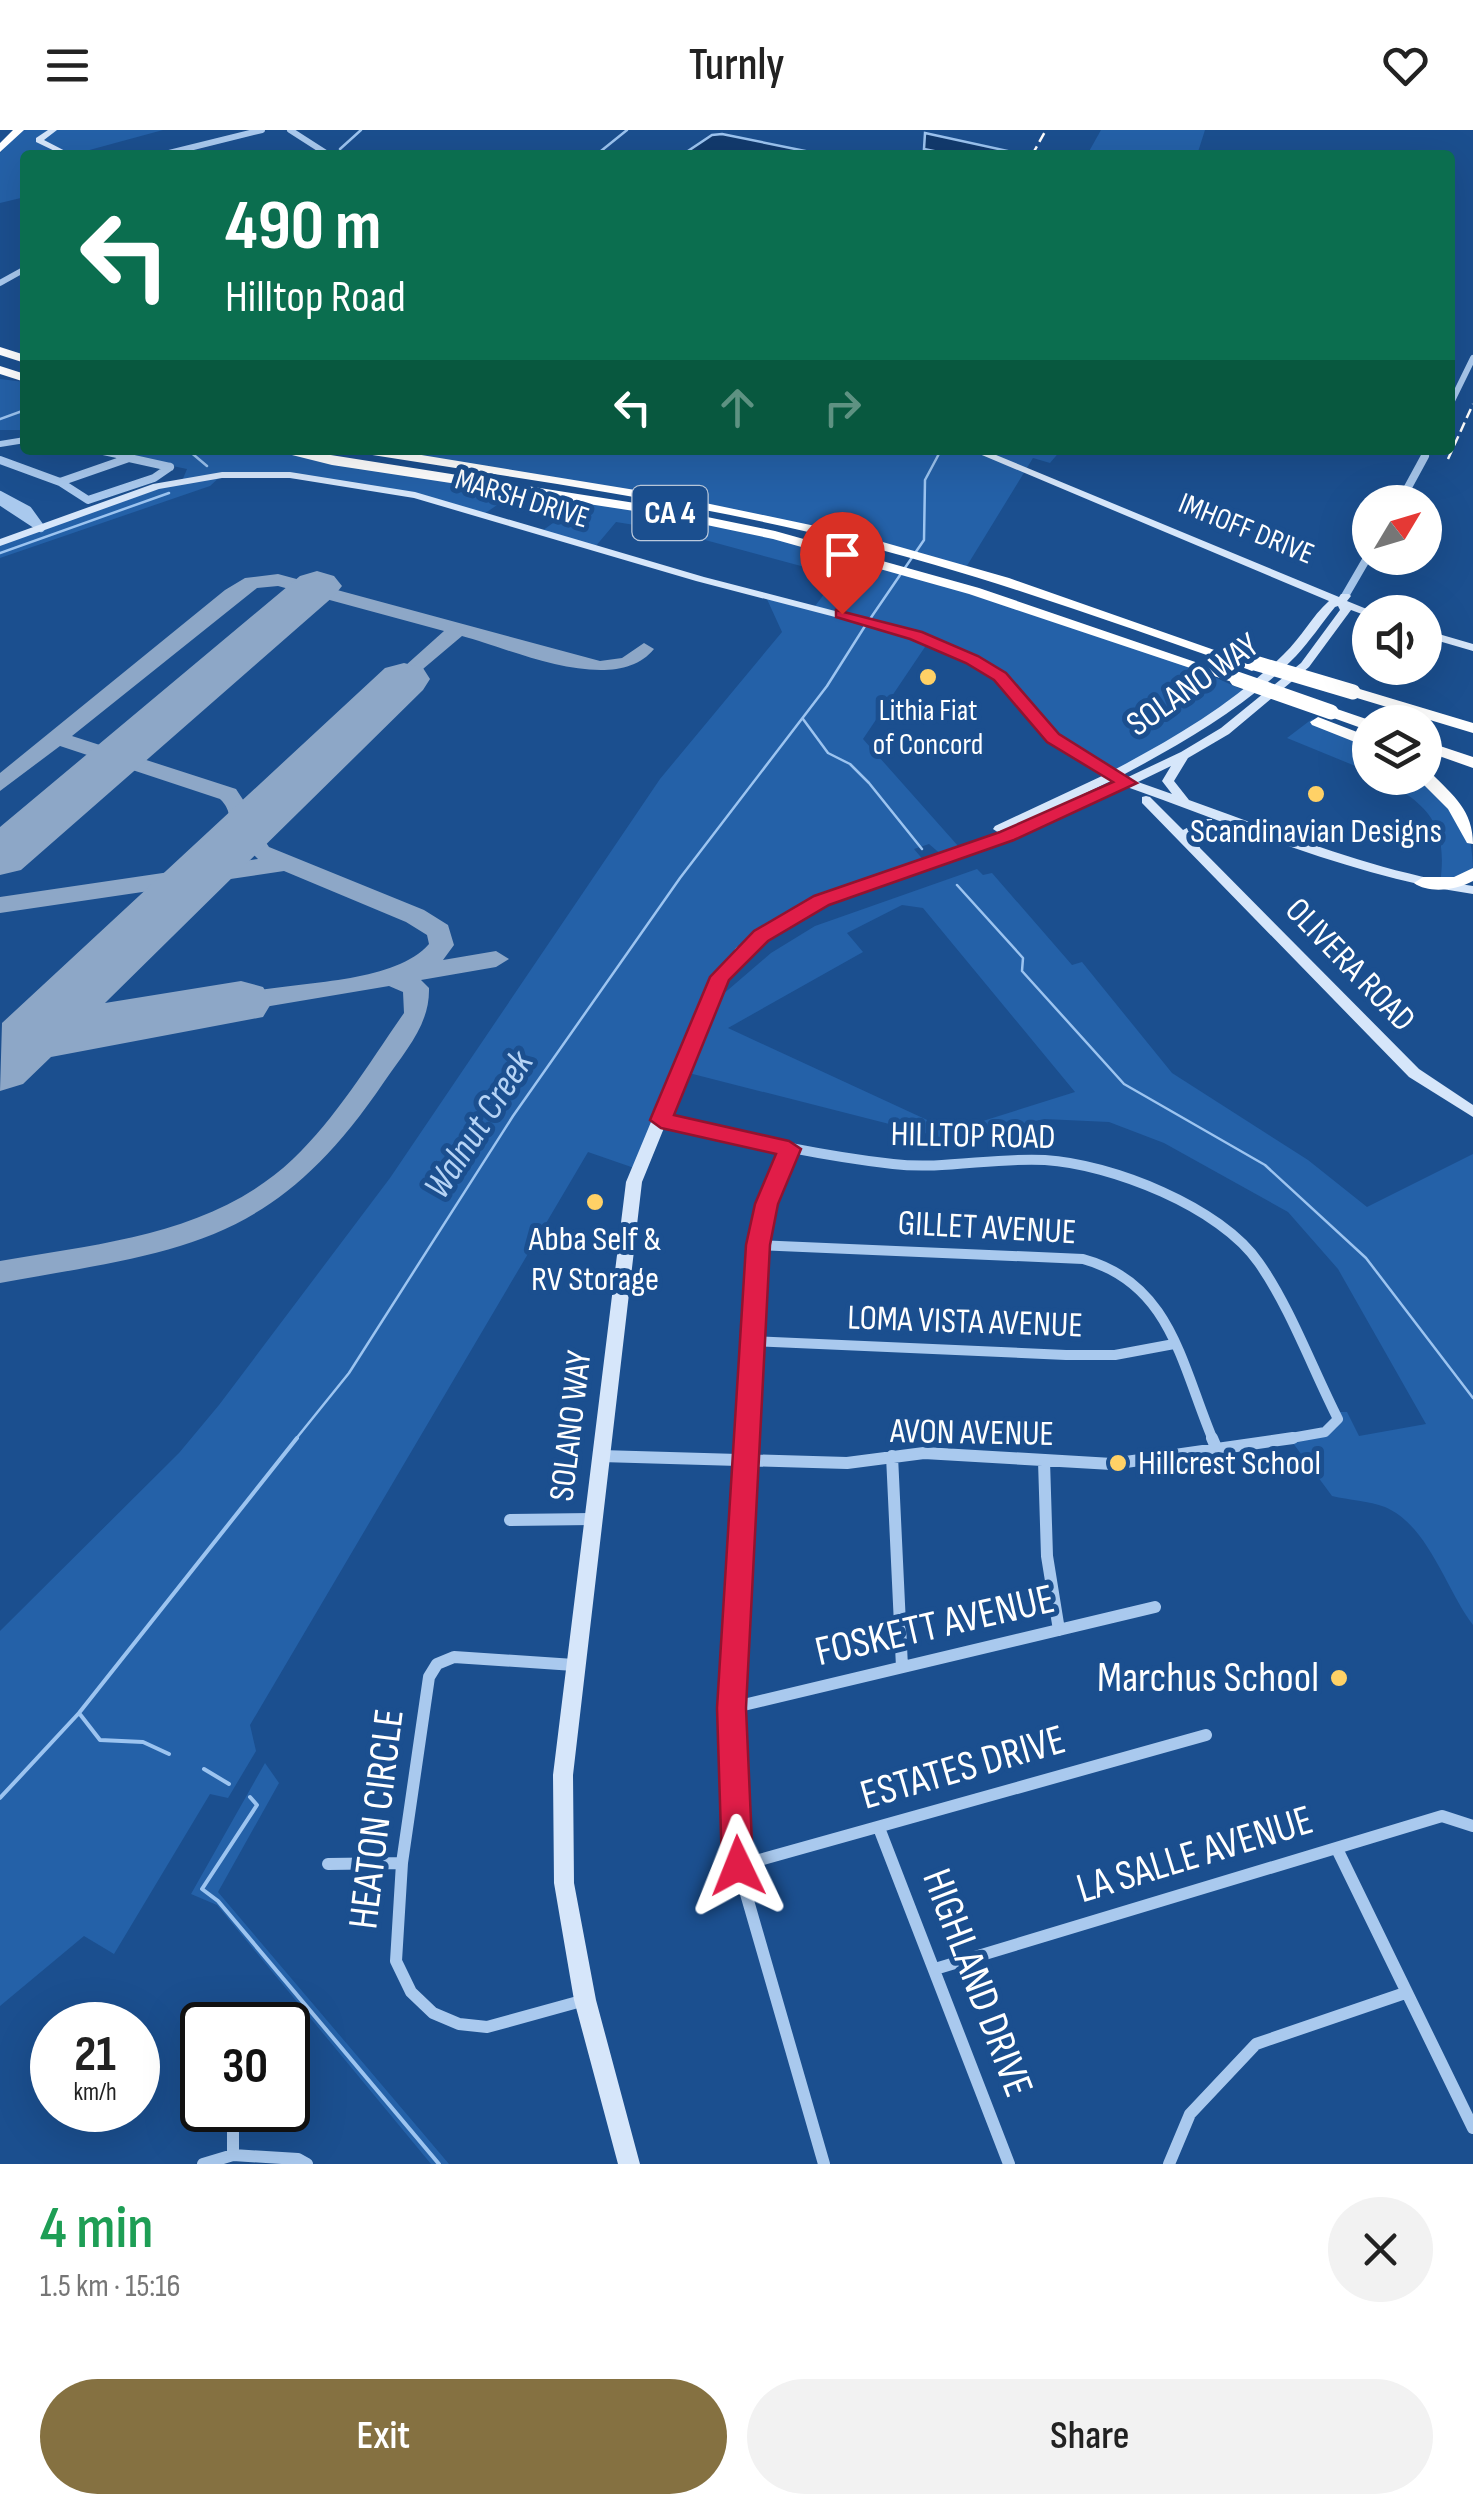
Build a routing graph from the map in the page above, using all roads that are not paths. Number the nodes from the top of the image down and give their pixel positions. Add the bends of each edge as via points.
1 (53, 130) edge
2 (262, 130) edge
3 (290, 130) edge
4 (9, 132) edge
5 (60, 150) edge
6 (182, 150) edge
7 (321, 150) edge
8 (0, 151) edge
9 (1473, 358) edge
10 (1455, 395) edge
11 (116, 455) edge
12 (311, 455) edge
13 (398, 455) edge
14 (987, 455) edge
15 (1425, 455) edge
16 (130, 458) junction
17 (0, 460) edge
18 (9, 464) junction
19 (0, 468) edge
20 (60, 482) junction
21 (1409, 485) edge
22 (0, 498) edge
23 (42, 528) junction
24 (0, 542) edge
25 (848, 545) junction
26 (1357, 575) edge
27 (975, 580) junction
28 (1343, 599) junction
29 (1352, 602) edge
30 (1352, 604) edge
31 (1352, 620) edge
32 (1442, 633) edge
33 (1442, 636) edge
34 (1473, 640) edge
35 (1473, 648) edge
36 (1315, 652) junction
37 (1350, 695) junction
38 (1374, 705) edge
39 (1325, 717) junction
40 (1352, 722) edge
41 (1473, 728) edge
42 (1442, 732) edge
43 (1352, 733) edge
44 (1473, 742) edge
45 (1442, 752) edge
46 (1184, 755) junction
47 (1473, 763) edge
48 (1114, 783) junction
49 (1442, 792) edge
50 (1146, 800) junction
51 (1194, 807) junction
52 (1208, 822) junction
53 (1473, 839) edge
54 (1194, 848) junction
55 (1473, 874) edge
56 (1423, 884) junction
57 (1473, 890) edge
58 (1473, 898) edge
59 (1473, 1112) edge
60 (661, 1120) junction
61 (789, 1149) junction
62 (758, 1245) junction
63 (752, 1341) junction
64 (1174, 1344) junction
65 (1337, 1424) joint
66 (1218, 1452) junction
67 (602, 1456) junction
68 (892, 1456) junction
69 (745, 1461) junction
70 (1044, 1461) junction
71 (592, 1519) junction
72 (510, 1520) dead end
73 (1154, 1607) dead end
74 (1058, 1630) junction
75 (574, 1664) junction
76 (902, 1667) junction
77 (731, 1708) junction
78 (1206, 1735) dead end
79 (1473, 1826) edge
80 (879, 1828) junction
81 (1337, 1848) junction
82 (402, 1862) junction
83 (328, 1864) dead end
84 (738, 1866) junction
85 (936, 1969) junction
86 (1405, 1993) junction
87 (584, 2000) junction
88 (1473, 2128) edge
89 (233, 2132) edge
90 (233, 2155) junction
91 (202, 2164) edge
92 (308, 2164) edge
93 (629, 2164) edge
94 (824, 2164) edge
95 (1009, 2164) edge
96 (1169, 2164) edge

1 - 5 street via 39,140
2 - 6 street
3 - 7 street
4 - 8 highway
9 - 10 street
11 - 16 street
12 - 25 highway, CA 4
13 - 25 highway, CA 4 via 663,496
14 - 28 street, IMHOFF DRIVE
15 - 21 street
16 - 20 street
16 - 20 street via 170,467 92,500
17 - 18 street
18 - 19 street
18 - 20 street
22 - 23 street
23 - 24 street, MARSH DRIVE
23 - 48 street, MARSH DRIVE via 182,481 244,474 415,494 916,635 1000,676 1053,738 1055,749
25 - 27 highway, CA 4
26 - 28 street, SOLANO WAY
27 - 37 highway, CA 4, bridge
27 - 39 highway, CA 4
28 - 29 street
28 - 30 street
28 - 36 street, SOLANO WAY via 1346,610
28 - 48 street, SOLANO WAY via 1233,704
31 - 36 street
32 - 34 street
33 - 35 street
36 - 46 street, SOLANO WAY via 1262,704
37 - 38 highway, CA 4
37 - 41 highway
39 - 40 highway
39 - 43 highway
42 - 44 highway
45 - 47 highway
46 - 48 street, SOLANO WAY
46 - 51 street via 1168,780
48 - 50 street
48 - 51 street
48 - 60 street, SOLANO WAY via 1024,830 822,900 742,951 710,997
49 - 53 highway
50 - 52 street
50 - 54 street, OLIVERA ROAD
51 - 56 street
52 - 54 street via 1189,830
52 - 58 street via 1413,890
54 - 59 street, OLIVERA ROAD via 1414,1074
55 - 56 highway via 1457,883
56 - 57 street
60 - 61 street, HILLTOP ROAD
60 - 67 street, SOLANO WAY via 634,1182
61 - 62 street
61 - 65 street, HILLTOP ROAD via 898,1166 1045,1160 1106,1170 1177,1200 1228,1230 1259,1262
62 - 63 street
62 - 64 street, GILLET AVENUE via 1083,1258 1141,1284
63 - 64 street, LOMA VISTA AVENUE via 1066,1355
63 - 69 street
64 - 66 street, GILLET AVENUE
65 - 66 street, AVON AVENUE via 1325,1432
66 - 70 street, AVON AVENUE via 1112,1464
67 - 69 street, AVON AVENUE
67 - 71 street, SOLANO WAY
68 - 69 street, AVON AVENUE via 848,1463
68 - 70 street, AVON AVENUE
68 - 76 street
69 - 77 street
70 - 74 street
71 - 72 street
71 - 75 street, SOLANO WAY
73 - 74 street, FOSKETT AVENUE
74 - 76 street, FOSKETT AVENUE
75 - 82 street, HEATON CIRCLE via 454,1658 437,1664 429,1678
75 - 87 street, SOLANO WAY via 564,1882
76 - 77 street, FOSKETT AVENUE
77 - 84 street
78 - 80 street, ESTATES DRIVE
79 - 81 street, LA SALLE AVENUE via 1442,1816
80 - 84 street, ESTATES DRIVE
80 - 85 street, HIGHLAND DRIVE
81 - 85 street, LA SALLE AVENUE
81 - 86 street
82 - 83 street
82 - 87 street, HEATON CIRCLE via 396,1960 411,1992 433,2013 487,2028
84 - 94 street
85 - 95 street, HIGHLAND DRIVE
86 - 88 street
86 - 96 street via 1256,2044 1190,2114
87 - 93 street, SOLANO WAY
89 - 90 street
90 - 91 street
90 - 92 street

